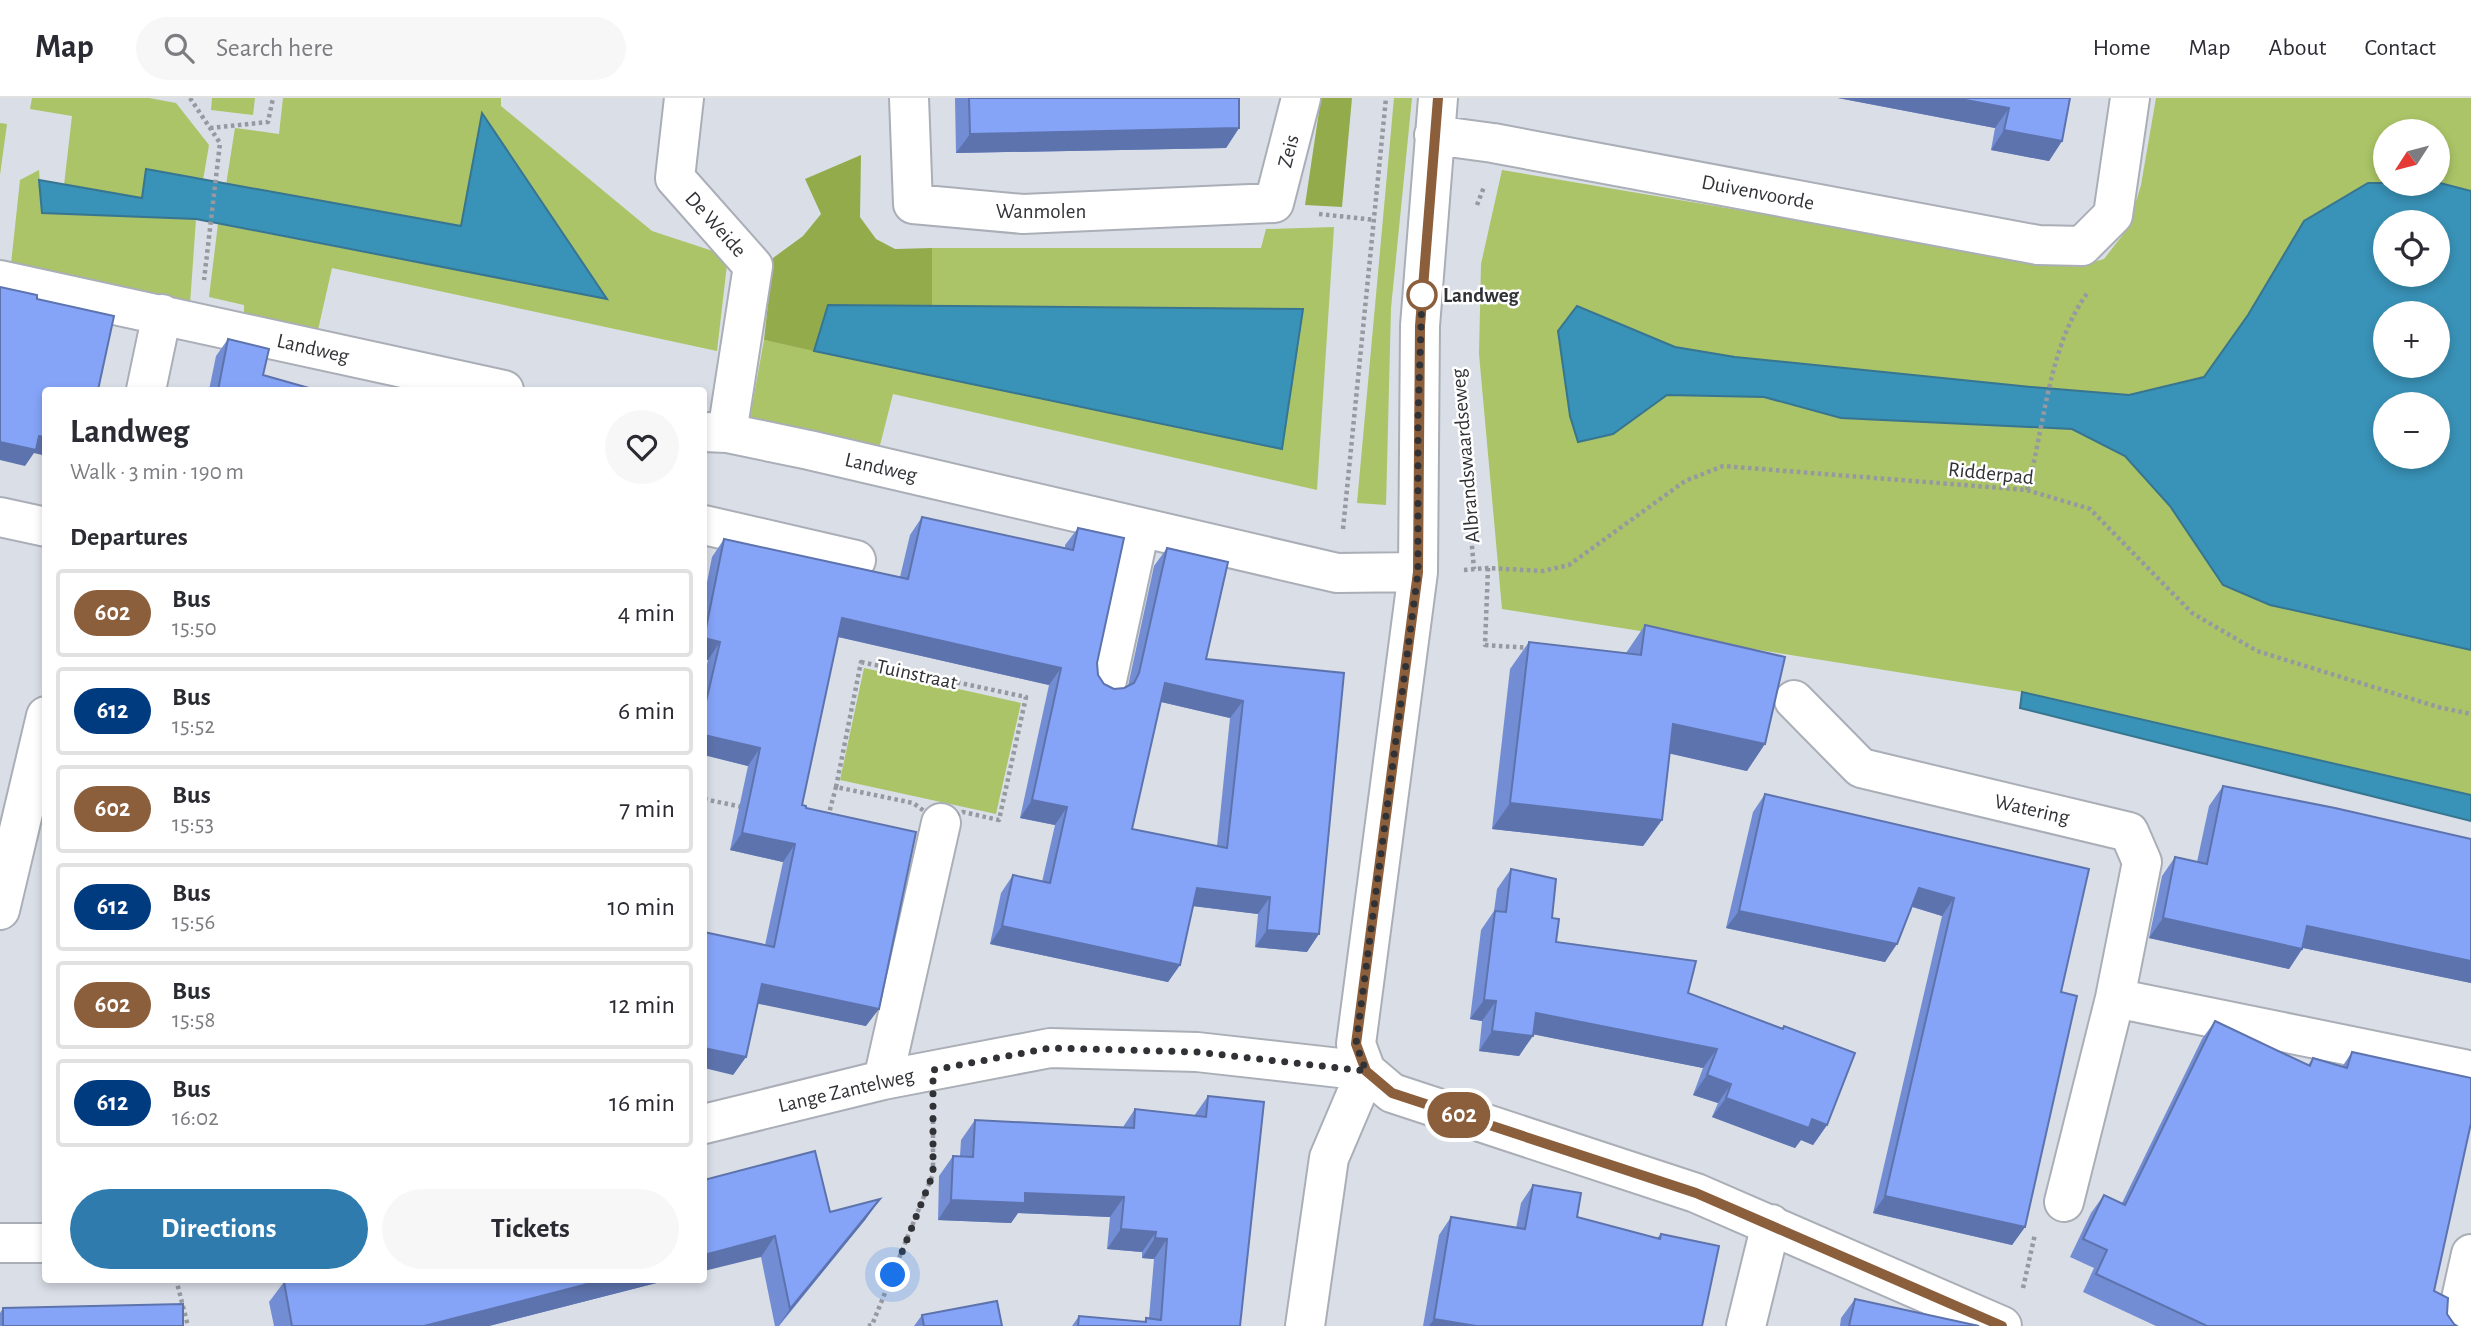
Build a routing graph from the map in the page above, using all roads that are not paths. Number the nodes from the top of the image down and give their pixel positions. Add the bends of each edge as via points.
1 (684, 98) edge
2 (909, 98) edge
3 (1301, 98) edge
4 (2130, 98) edge
5 (1436, 116) edge
6 (1274, 204) joint
7 (0, 280) edge
8 (162, 314) junction
9 (147, 387) edge
10 (491, 387) edge
11 (715, 433) edge
12 (0, 517) edge
13 (42, 526) edge
14 (707, 526) edge
15 (1140, 528) junction
16 (856, 560) dead end
17 (1418, 572) junction
18 (1106, 685) edge
19 (1794, 700) dead end
20 (42, 733) edge
21 (941, 823) road end
22 (0, 910) edge
23 (2115, 998) junction
24 (1366, 1071) junction
25 (2471, 1074) edge
26 (883, 1080) junction
27 (707, 1123) edge
28 (2064, 1202) road end
29 (1771, 1224) junction
30 (0, 1243) edge
31 (42, 1243) edge
32 (2471, 1254) edge
33 (2011, 1313) edge
34 (1305, 1326) edge
35 (1746, 1326) edge
36 (2455, 1326) edge

1 - 11 street, De Weide via 675,178 753,266
2 - 6 street, Wanmolen via 913,204 1023,214
3 - 6 street, Zeis
4 - 5 street, Duivenvoorde via 2113,215 2082,246 2038,244 1493,143
5 - 17 street, Albrandswaardseweg via 1420,326
7 - 8 street, Landweg
8 - 9 street
8 - 10 street, Landweg
11 - 15 street, Landweg via 809,450
12 - 13 street
14 - 16 street
15 - 17 street, Landweg via 1337,573
15 - 18 street
17 - 24 street, Albrandswaardseweg via 1356,1044
19 - 23 street, Watering via 1861,768 2129,832 2142,862
20 - 22 street
21 - 26 street
23 - 25 street
23 - 28 street, Watering
24 - 26 street, Lange Zantelweg via 1197,1052 1050,1048
24 - 29 street via 1392,1093 1696,1193
24 - 34 street via 1329,1158
26 - 27 street, Lange Zantelweg
29 - 33 street
29 - 35 street
30 - 31 street
32 - 36 street

